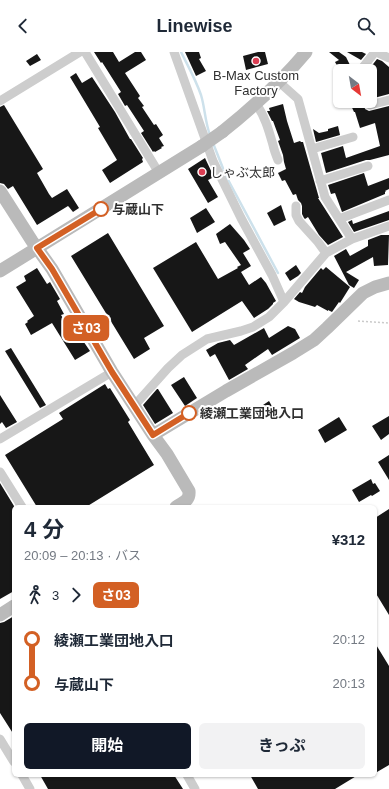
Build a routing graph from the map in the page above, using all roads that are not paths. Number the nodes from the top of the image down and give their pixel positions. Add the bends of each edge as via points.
1 (80, 52) edge
2 (85, 52) edge
3 (174, 52) edge
4 (306, 52) edge
5 (376, 52) edge
6 (389, 58) edge
7 (366, 64) edge
8 (279, 82) junction
9 (389, 100) edge
10 (0, 101) edge
11 (377, 103) edge
12 (256, 104) junction
13 (353, 137) dead end
14 (312, 148) junction
15 (278, 160) dead end
16 (368, 166) dead end
17 (159, 173) junction
18 (320, 181) junction
19 (0, 191) edge
20 (389, 200) edge
21 (296, 206) dead end
22 (339, 219) junction
23 (389, 226) edge
24 (352, 239) junction
25 (37, 248) junction
26 (326, 253) junction
27 (0, 270) edge
28 (389, 283) edge
29 (284, 302) junction
30 (112, 372) junction
31 (134, 406) junction
32 (153, 435) junction
33 (0, 439) edge
34 (0, 472) edge
35 (21, 505) edge
36 (179, 505) edge
37 (12, 607) edge
38 (0, 615) edge
39 (0, 739) edge
40 (12, 759) edge
41 (23, 777) edge
42 (188, 777) edge
43 (30, 789) edge
44 (195, 789) edge

1 - 10 street
2 - 17 street
3 - 29 street via 213,161
4 - 8 street
5 - 6 street
5 - 7 street
8 - 12 street
8 - 14 street via 298,98
9 - 11 street
12 - 15 street via 262,111
12 - 17 street, bridge via 222,132
13 - 14 street
14 - 18 street
16 - 18 street
17 - 25 street
18 - 22 street via 324,197
19 - 25 street
20 - 22 street
21 - 26 street via 299,221
22 - 24 street
23 - 24 street
24 - 26 street
25 - 27 street
25 - 30 street
26 - 29 street
28 - 32 street via 363,293 314,340
29 - 31 street via 269,317 253,327 207,339 182,355
30 - 31 street
30 - 33 street
31 - 32 street
32 - 36 street via 189,491 187,500
34 - 35 street
37 - 38 street
39 - 40 street
41 - 43 street
42 - 44 street

